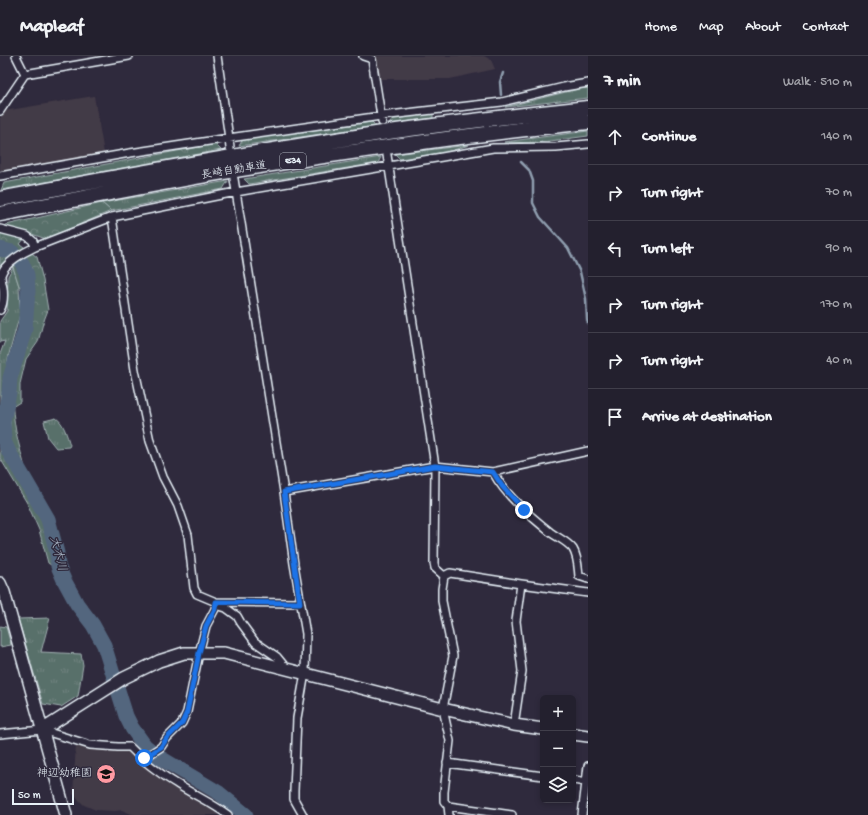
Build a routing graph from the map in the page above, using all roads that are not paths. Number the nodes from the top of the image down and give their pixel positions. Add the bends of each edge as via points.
1 (16, 56) edge
2 (129, 56) edge
3 (217, 56) edge
4 (363, 56) edge
5 (25, 74) junction
6 (588, 83) edge
7 (588, 108) edge
8 (0, 111) edge
9 (381, 119) junction
10 (588, 122) edge
11 (229, 138) junction
12 (588, 144) edge
13 (230, 148) dead end
14 (387, 155) dead end
15 (389, 166) junction
16 (0, 176) edge
17 (234, 179) dead end
18 (236, 192) junction
19 (0, 200) edge
20 (0, 214) edge
21 (112, 217) junction
22 (0, 229) edge
23 (35, 246) junction
24 (0, 310) edge
25 (588, 451) edge
26 (435, 466) junction
27 (493, 472) junction
28 (284, 492) junction
29 (444, 576) junction
30 (588, 579) edge
31 (0, 583) edge
32 (521, 584) junction
33 (588, 593) edge
34 (216, 603) junction
35 (300, 603) junction
36 (199, 653) junction
37 (286, 668) junction
38 (304, 673) junction
39 (443, 710) junction
40 (514, 725) junction
41 (540, 729) edge
42 (42, 730) junction
43 (0, 734) edge
44 (576, 734) edge
45 (588, 736) edge
46 (143, 758) junction
47 (447, 763) junction
48 (588, 766) edge
49 (540, 776) edge
50 (576, 780) edge
51 (587, 782) edge
52 (448, 806) junction
53 (66, 815) edge
54 (227, 815) edge
55 (303, 815) edge
56 (449, 815) edge
57 (512, 815) edge
58 (582, 815) edge

1 - 5 street
2 - 5 street
3 - 11 street
4 - 9 street via 372,59
5 - 8 street
6 - 9 street via 502,102
7 - 19 highway, 長崎自動車道 / E34 via 364,135 221,158
9 - 11 street
10 - 20 highway, 長崎自動車道 / E34 via 360,150 222,172
11 - 13 street
11 - 16 street
12 - 15 street via 493,148
14 - 15 street
15 - 18 street
15 - 26 street
17 - 18 street
18 - 21 street
18 - 28 street
21 - 23 street
21 - 34 street via 135,370 150,441 188,535 194,588 197,594
22 - 23 street via 27,236
23 - 24 street via 5,267 1,276 4,296
25 - 27 street
26 - 27 street
26 - 28 street
26 - 29 street via 434,563 435,568
27 - 30 street via 524,510 572,549 578,563 579,576
28 - 35 street
29 - 32 street via 450,573
29 - 39 street via 442,601 453,656
31 - 42 street
32 - 33 street
32 - 40 street via 516,621 522,671
34 - 35 street
34 - 36 street via 206,626
34 - 37 street via 237,616 255,642 277,657
35 - 38 street via 306,634
36 - 37 street via 224,653
36 - 42 street via 184,653 158,661 107,688
36 - 46 street via 187,712 182,723 161,747
37 - 38 street
38 - 39 street
38 - 55 street via 297,718 294,792 294,799
39 - 40 street
39 - 47 street via 450,741
40 - 41 street
42 - 43 street
42 - 46 street via 90,745 130,747
42 - 53 street
44 - 45 street
46 - 54 street via 159,773
47 - 49 street
47 - 52 street via 444,801
48 - 51 street
50 - 51 street
51 - 58 street
52 - 56 street
52 - 57 street

